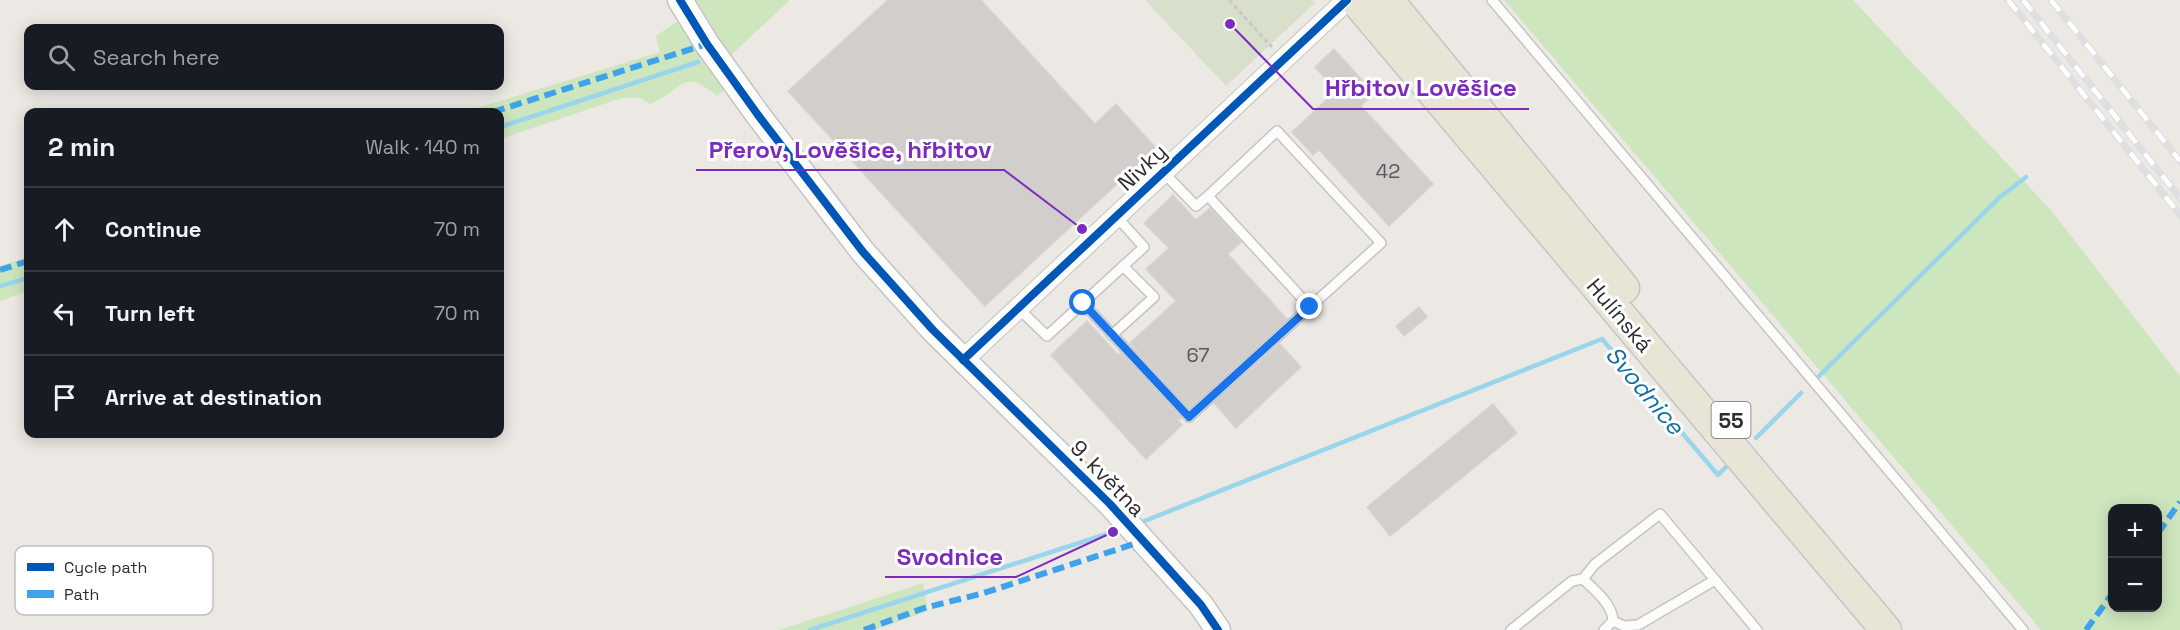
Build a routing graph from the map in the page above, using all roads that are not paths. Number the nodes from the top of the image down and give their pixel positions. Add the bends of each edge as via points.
1 (680, 0) edge
2 (1347, 0) edge
3 (1355, 0) edge
4 (1388, 0) edge
5 (1492, 0) edge
6 (1163, 172) junction
7 (1208, 196) junction
8 (1116, 216) junction
9 (1123, 266) junction
10 (1083, 303) junction
11 (1310, 307) junction
12 (1017, 308) junction
13 (1112, 335) junction
14 (963, 360) junction
15 (1583, 579) junction
16 (1715, 580) junction
17 (1612, 621) junction
18 (1626, 628) edge
19 (1218, 630) edge
20 (1511, 630) edge
21 (1604, 630) edge
22 (1757, 630) edge
23 (1886, 630) edge
24 (1908, 630) edge
25 (2023, 630) edge

1 - 14 street, 9. května via 726,70 834,216
2 - 6 street, Nivky
3 - 23 main road, Hulínská / 55
4 - 24 main road, Hulínská / 55
5 - 25 lane
6 - 7 lane via 1196,206
6 - 8 street, Nivky
7 - 11 lane
7 - 11 lane via 1277,132 1381,243
8 - 9 lane via 1144,247
8 - 12 street, Nivky
9 - 10 lane
9 - 13 lane via 1154,297
10 - 12 lane via 1047,336
10 - 13 lane
11 - 13 lane via 1189,417
12 - 14 street, Nivky
14 - 19 street, 9. května via 1110,504 1201,605
15 - 16 lane via 1595,564 1660,514
15 - 17 lane via 1613,614
15 - 20 lane via 1572,581
16 - 18 lane via 1638,625
16 - 22 lane
17 - 18 lane
17 - 21 lane

